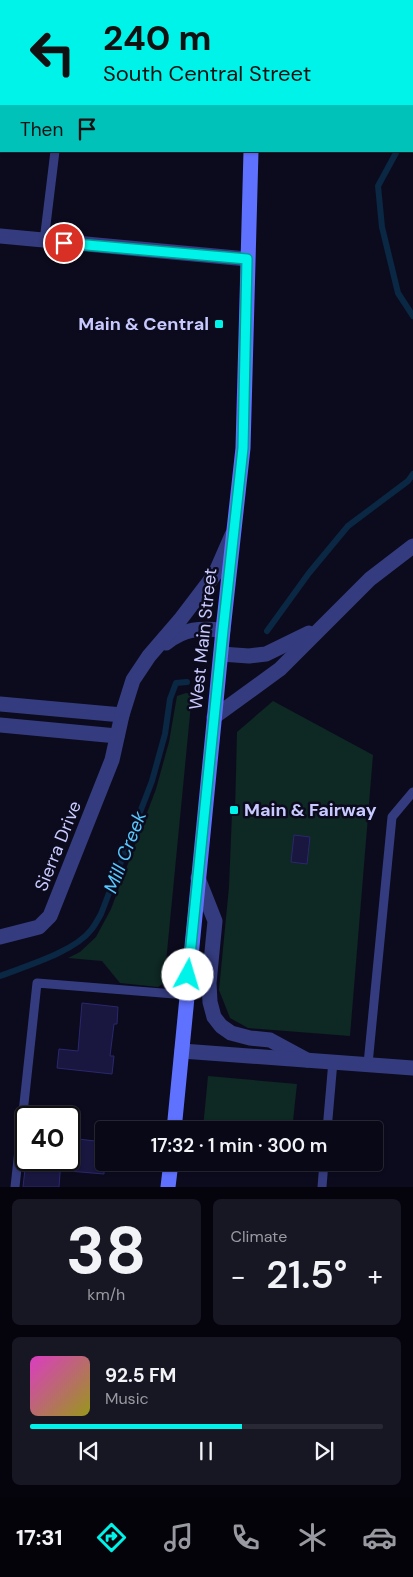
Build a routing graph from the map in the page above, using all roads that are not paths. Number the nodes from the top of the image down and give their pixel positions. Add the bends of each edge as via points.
1 (55, 152) edge
2 (250, 152) edge
3 (0, 236) edge
4 (44, 241) junction
5 (247, 259) junction
6 (234, 530) junction
7 (413, 546) edge
8 (324, 625) junction
9 (223, 630) junction
10 (221, 654) junction
11 (149, 656) junction
12 (0, 704) edge
13 (40, 708) junction
14 (122, 715) junction
15 (214, 717) junction
16 (0, 725) edge
17 (38, 729) junction
18 (117, 736) junction
19 (413, 792) edge
20 (198, 878) junction
21 (0, 937) edge
22 (187, 995) junction
23 (182, 1051) junction
24 (307, 1060) junction
25 (333, 1061) junction
26 (368, 1064) junction
27 (413, 1068) edge
28 (175, 1121) edge
29 (328, 1121) edge
30 (170, 1171) edge
31 (323, 1171) edge
32 (15, 1187) edge
33 (168, 1187) edge
34 (322, 1187) edge

1 - 4 lane
2 - 5 street, West Main Street
3 - 4 street
4 - 5 street
5 - 6 street, West Main Street via 243,448
6 - 9 street, West Main Street
6 - 11 street via 215,574
7 - 8 street via 370,579
8 - 10 street via 266,654
8 - 15 street via 280,669
9 - 10 street, West Main Street
9 - 11 street via 188,630
10 - 15 street, West Main Street
11 - 14 street, Sierra Drive via 134,680
12 - 13 street
13 - 14 street
13 - 17 street
14 - 18 street, Sierra Drive
15 - 20 street, West Main Street
16 - 17 street
17 - 18 street
18 - 21 street, Sierra Drive via 112,760 50,916 39,927
19 - 26 lane via 392,817
20 - 22 street, West Main Street
20 - 24 street via 215,921 210,983 214,1017 231,1033 270,1040
22 - 23 street, West Main Street
22 - 32 lane via 37,983
23 - 24 street
23 - 28 street, West Main Street
24 - 25 street
25 - 26 street
25 - 29 lane
26 - 27 street
30 - 33 street
31 - 34 lane

